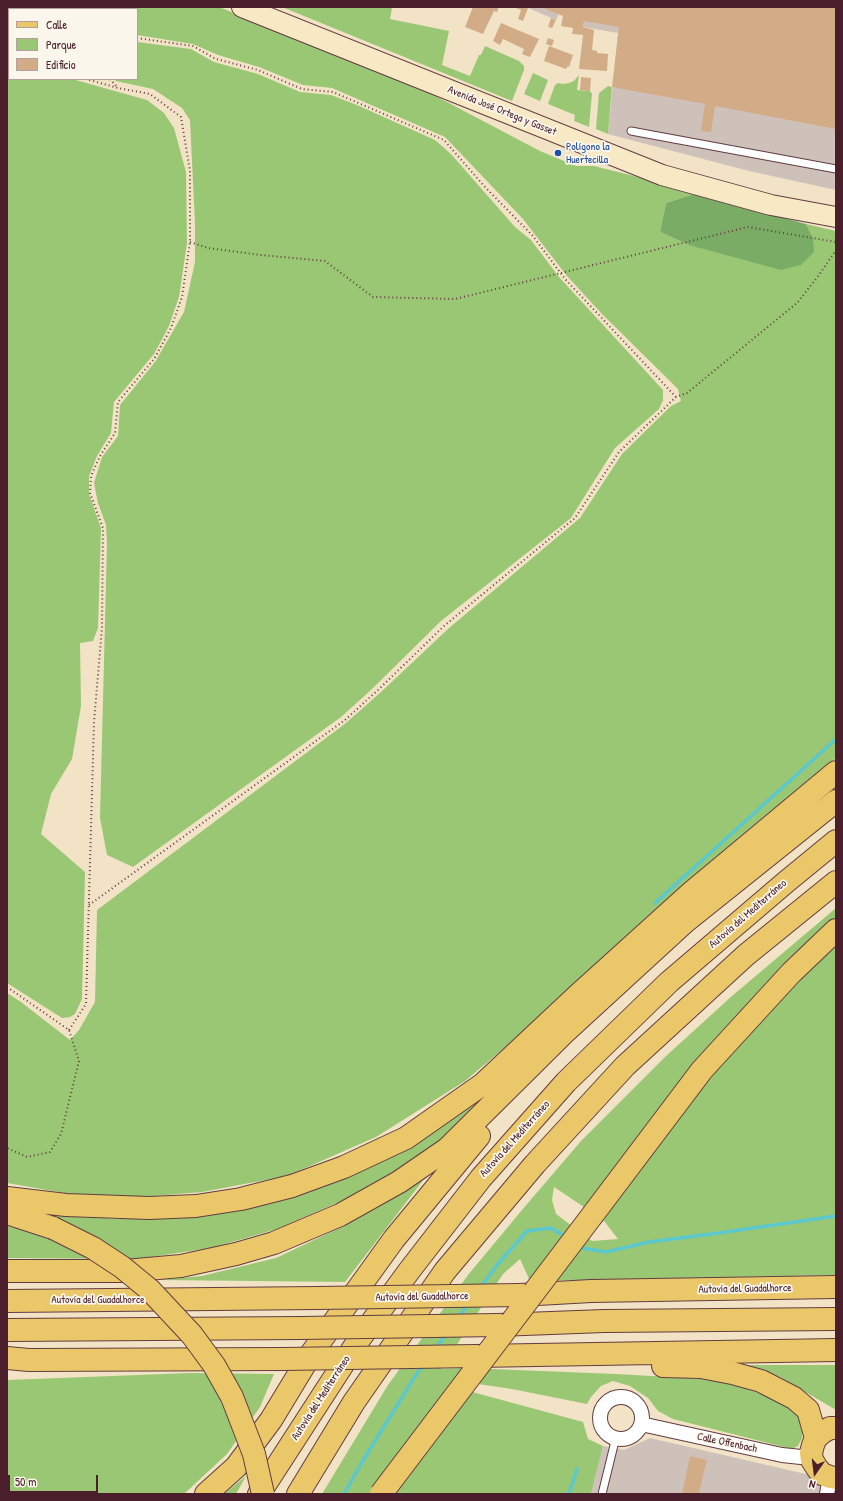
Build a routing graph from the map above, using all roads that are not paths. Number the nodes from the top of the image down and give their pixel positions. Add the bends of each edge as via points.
1 (242, 7) edge
2 (631, 131) dead end
3 (836, 169) edge
4 (836, 217) edge
5 (836, 772) edge
6 (836, 801) edge
7 (836, 841) edge
8 (836, 882) edge
9 (836, 930) edge
10 (607, 995) junction
11 (7, 1198) edge
12 (7, 1213) edge
13 (7, 1271) edge
14 (836, 1287) edge
15 (7, 1301) edge
16 (836, 1319) edge
17 (7, 1330) edge
18 (836, 1350) edge
19 (550, 1354) junction
20 (7, 1358) edge
21 (29, 1360) junction
22 (7, 1363) edge
23 (641, 1424) junction
24 (836, 1428) edge
25 (616, 1437) junction
26 (814, 1446) junction
27 (831, 1483) edge
28 (206, 1494) edge
29 (259, 1494) edge
30 (263, 1494) edge
31 (298, 1494) edge
32 (381, 1494) edge
33 (602, 1494) edge

1 - 4 main road, Avenida José Ortega y Gasset via 662,175 771,205
2 - 3 lane
5 - 11 main road via 692,892 483,1084 406,1138 344,1167 292,1186 219,1203 181,1207 114,1208
6 - 10 main road via 685,922
7 - 29 main road, Autovía del Mediterráneo via 669,982 566,1082 481,1178 409,1270 358,1341
8 - 31 main road via 746,956 625,1066 535,1164 445,1271 354,1402
9 - 32 main road, bridge via 791,973 702,1070
10 - 13 main road via 564,1033 447,1149 399,1182 340,1216 274,1243 181,1266 125,1271
10 - 28 main road via 463,1154 394,1238 311,1354 271,1420 236,1467
12 - 30 main road, bridge via 53,1228 93,1248 122,1267 150,1290 192,1335 214,1365 232,1398 254,1454
14 - 15 main road, Autovía del Guadalhorce, bridge via 591,1291 520,1295
16 - 17 main road, bridge
18 - 19 main road
19 - 21 main road, bridge
19 - 26 main road via 607,1364 701,1367 761,1381 794,1398 808,1410
20 - 21 main road
21 - 22 main road
23 - 25 street via 629,1437
23 - 25 street via 641,1410 637,1404 625,1397 611,1399 602,1410 602,1424 610,1435
23 - 26 street, Calle Offenbach via 782,1455 801,1457
24 - 26 main road via 823,1432
25 - 33 lane
26 - 27 main road via 812,1460

